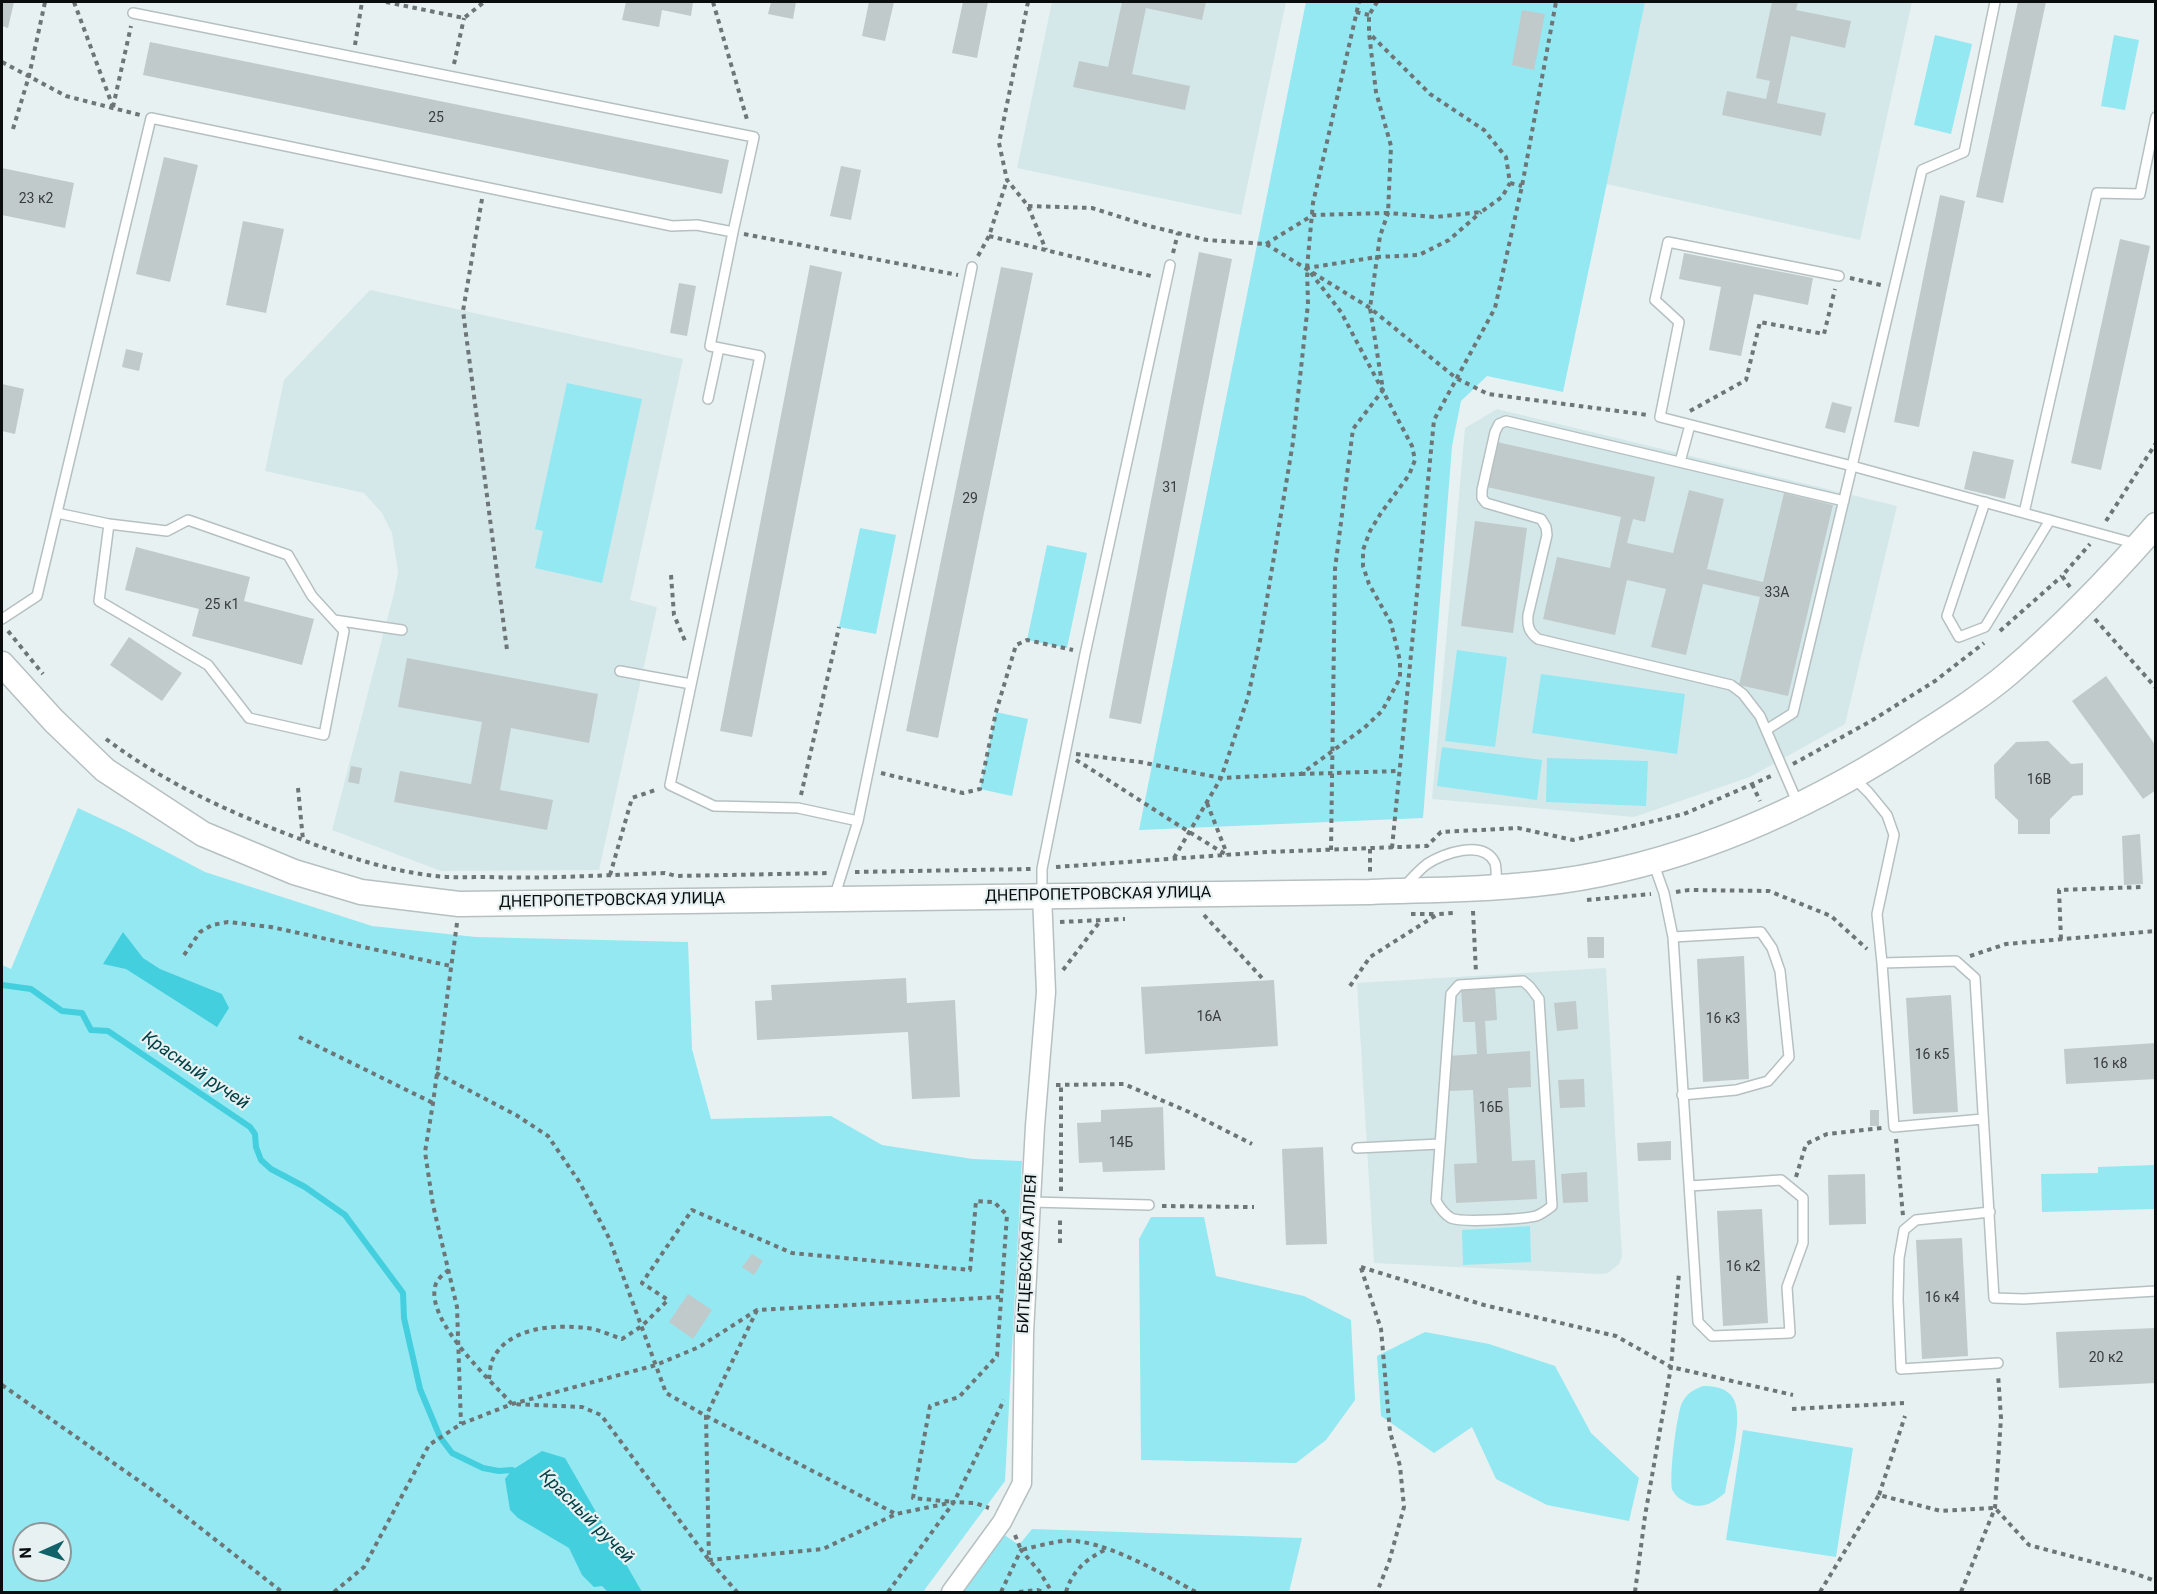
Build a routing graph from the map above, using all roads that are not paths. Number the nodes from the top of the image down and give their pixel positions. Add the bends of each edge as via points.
1 (1995, 2) edge
2 (134, 13) road end
3 (2156, 117) edge
4 (733, 232) junction
5 (1170, 265) road end
6 (971, 272) road end
7 (1839, 276) road end
8 (719, 348) junction
9 (708, 399) dead end
10 (1690, 425) junction
11 (1680, 462) junction
12 (1852, 466) junction
13 (1844, 501) junction
14 (1985, 502) junction
15 (57, 513) junction
16 (2024, 513) junction
17 (2050, 520) junction
18 (109, 524) junction
19 (2156, 525) edge
20 (2139, 545) junction
21 (334, 620) junction
22 (2, 621) edge
23 (402, 630) dead end
24 (2, 664) edge
25 (620, 670) dead end
26 (691, 684) junction
27 (1766, 730) junction
28 (1853, 777) junction
29 (1799, 806) junction
30 (858, 821) junction
31 (1653, 862) junction
32 (1496, 887) junction
33 (1400, 891) junction
34 (1042, 895) junction
35 (834, 898) junction
36 (1673, 937) junction
37 (1882, 963) junction
38 (1682, 1095) junction
39 (1983, 1119) junction
40 (1440, 1144) junction
41 (1357, 1148) dead end
42 (1690, 1186) junction
43 (1031, 1202) junction
44 (1149, 1205) road end
45 (1990, 1212) junction
46 (2156, 1291) edge
47 (1998, 1363) dead end
48 (951, 1593) edge

1 - 12 lane via 1964,152 1922,170
2 - 4 lane via 754,137
3 - 16 lane via 2140,194 2097,193
4 - 8 lane via 710,346
4 - 15 lane via 697,225 672,226 151,118
5 - 34 lane via 1085,654 1042,868
6 - 30 lane
7 - 10 lane via 1668,242 1655,300 1679,322 1660,417
8 - 9 lane
8 - 26 lane via 760,356
10 - 11 lane
10 - 12 lane
11 - 13 lane
11 - 27 lane via 1506,421 1495,432 1482,498 1492,506 1541,519 1546,526 1528,615 1531,634 1538,639 1731,685 1752,704
12 - 13 lane
12 - 14 lane
13 - 27 lane via 1793,713
14 - 16 lane
14 - 17 lane via 1947,616 1959,637 1985,627
15 - 18 lane
15 - 22 lane via 37,596
16 - 17 lane
17 - 20 lane
18 - 21 lane via 166,531 188,520 288,555 312,596
18 - 21 lane via 99,601 208,665 249,718 324,735 344,631
19 - 20 street, ДНЕПРОПЕТРОВСКАЯ УЛИЦА
20 - 28 street, ДНЕПРОПЕТРОВСКАЯ УЛИЦА via 2083,604 2007,674 1958,711
21 - 23 lane
24 - 35 street, ДНЕПРОПЕТРОВСКАЯ УЛИЦА via 105,770 203,834 294,872 361,892 459,904
25 - 26 lane
26 - 30 lane via 670,785 714,806 798,808
27 - 29 lane
28 - 29 street, ДНЕПРОПЕТРОВСКАЯ УЛИЦА
28 - 37 lane via 1887,815 1894,835 1877,914
29 - 31 street, ДНЕПРОПЕТРОВСКАЯ УЛИЦА
30 - 35 lane
31 - 32 street, ДНЕПРОПЕТРОВСКАЯ УЛИЦА via 1599,875
31 - 36 lane
32 - 33 street, ДНЕПРОПЕТРОВСКАЯ УЛИЦА
32 - 33 lane via 1495,864 1488,854 1475,849 1454,851 1427,864
33 - 34 street, ДНЕПРОПЕТРОВСКАЯ УЛИЦА
34 - 35 street, ДНЕПРОПЕТРОВСКАЯ УЛИЦА
34 - 43 street, БИТЦЕВСКАЯ АЛЛЕЯ via 1046,992
36 - 38 lane
36 - 38 lane via 1761,932 1780,970 1789,1057 1768,1081 1736,1090
37 - 39 lane via 1956,961 1975,978
37 - 39 lane via 1894,1127
38 - 42 lane
39 - 45 lane
40 - 40 lane via 1451,994 1459,985 1523,981 1539,999 1552,1206 1528,1217 1453,1219 1441,1211 1436,1201
40 - 41 lane
42 - 42 lane via 1698,1322 1712,1336 1790,1333 1787,1287 1803,1243 1803,1198 1781,1180
43 - 44 lane
43 - 48 street, БИТЦЕВСКАЯ АЛЛЕЯ via 1022,1483 1006,1515
45 - 46 lane via 1994,1298
45 - 47 lane via 1916,1220 1904,1230 1898,1299 1901,1369

